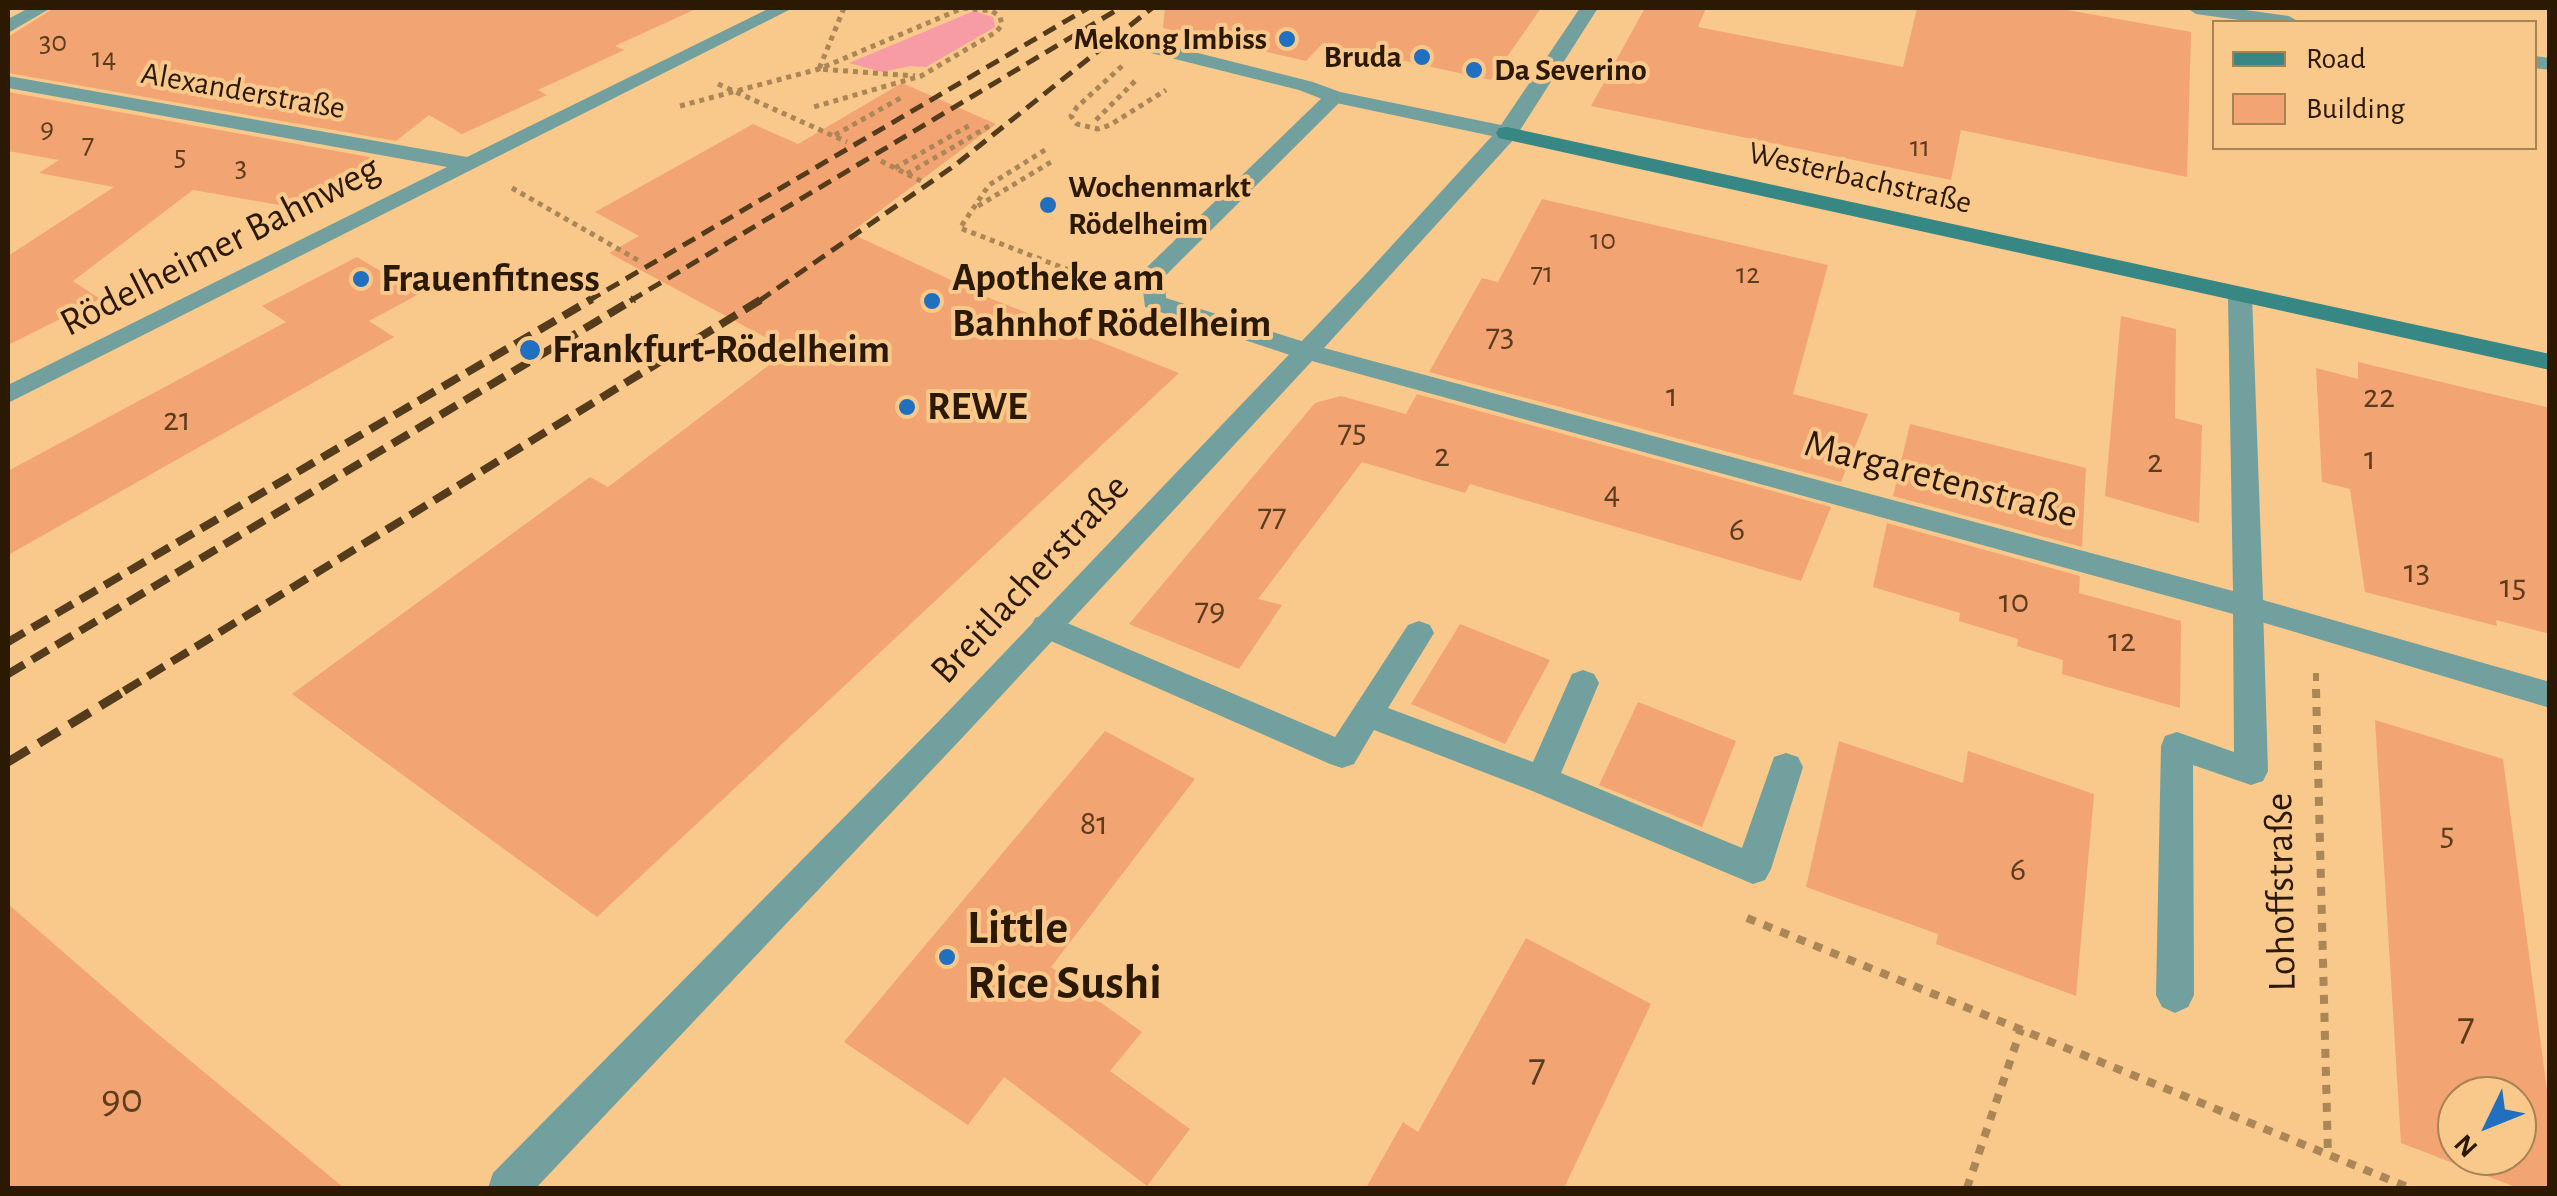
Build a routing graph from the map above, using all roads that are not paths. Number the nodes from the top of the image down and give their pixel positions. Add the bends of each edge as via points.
1 (42, 8) edge
2 (784, 8) edge
3 (1589, 8) edge
4 (2196, 8) edge
5 (2221, 10) edge
6 (2278, 20) edge
7 (8, 27) edge
8 (1158, 49) dead end
9 (8, 82) edge
10 (1334, 97) junction
11 (1507, 132) junction
12 (467, 164) junction
13 (2240, 296) junction
14 (1308, 352) junction
15 (2550, 362) edge
16 (8, 395) edge
17 (2248, 607) junction
18 (1046, 626) junction
19 (1419, 633) dead end
20 (1583, 683) dead end
21 (2550, 695) edge
22 (1367, 714) junction
23 (1786, 766) dead end
24 (1542, 780) junction
25 (2175, 995) dead end
26 (508, 1188) edge

1 - 7 street
2 - 12 street, Rödelheimer Bahnweg
3 - 11 street, Breitlacherstraße
4 - 5 street
5 - 6 street
8 - 10 street, Westerbachstraße
9 - 12 street, Alexanderstraße
10 - 11 street, Westerbachstraße
10 - 14 street, Margaretenstraße via 1153,274 1154,302
11 - 13 street, Westerbachstraße
11 - 14 street, Breitlacherstraße
12 - 16 street, Rödelheimer Bahnweg
13 - 15 street, Westerbachstraße
13 - 17 street
14 - 17 street, Margaretenstraße
14 - 18 street, Breitlacherstraße
17 - 21 street, Margaretenstraße
17 - 25 street via 2251,772 2178,746
18 - 22 street via 1342,754
18 - 26 street, Breitlacherstraße
19 - 22 street
20 - 24 street
22 - 24 street
23 - 24 street via 1753,868

